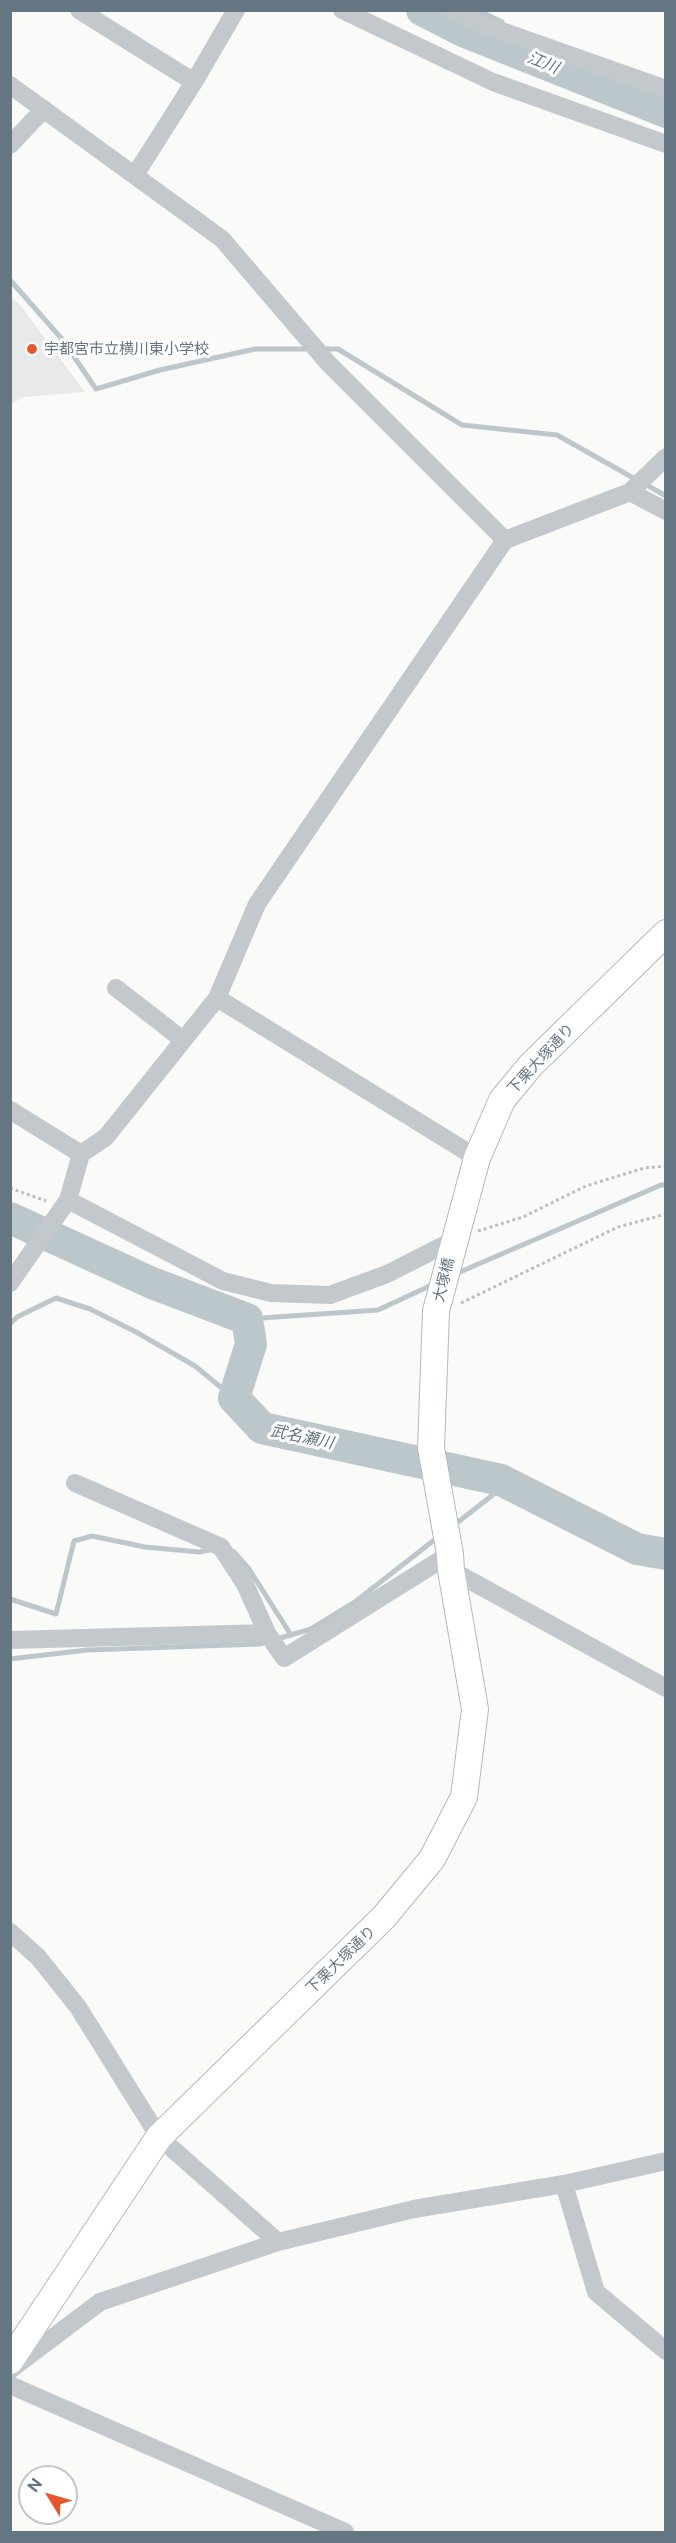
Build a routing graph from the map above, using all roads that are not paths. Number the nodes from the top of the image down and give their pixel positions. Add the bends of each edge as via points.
1 (79, 10) edge
2 (236, 10) edge
3 (342, 10) edge
4 (452, 10) edge
5 (194, 82) junction
6 (10, 85) edge
7 (666, 89) edge
8 (44, 109) junction
9 (666, 144) edge
10 (10, 145) edge
11 (135, 175) junction
12 (666, 457) edge
13 (630, 492) junction
14 (666, 510) edge
15 (505, 540) junction
16 (666, 933) edge
17 (116, 988) dead end
18 (217, 998) junction
19 (183, 1041) junction
20 (10, 1110) edge
21 (81, 1154) junction
22 (477, 1158) junction
23 (63, 1207) junction
24 (453, 1244) junction
25 (17, 1268) edge
26 (431, 1448) joint
27 (75, 1483) dead end
28 (451, 1562) junction
29 (267, 1633) junction
30 (10, 1640) edge
31 (666, 1688) edge
32 (10, 1932) edge
33 (159, 2137) junction
34 (666, 2161) edge
35 (564, 2184) junction
36 (278, 2242) junction
37 (666, 2351) edge
38 (10, 2361) edge
39 (10, 2370) edge
40 (10, 2385) edge
41 (345, 2532) edge

1 - 5 street
2 - 5 street
3 - 9 street via 493,82
4 - 7 street
5 - 11 street
6 - 8 street
8 - 10 street
8 - 11 street
11 - 15 street via 222,239 328,363
12 - 13 street
13 - 14 street
13 - 15 street
15 - 18 street via 257,904
16 - 22 street, 下栗大塚通り via 531,1065 502,1100
17 - 19 street
18 - 19 street
18 - 22 street
19 - 21 street via 106,1137
20 - 21 street
21 - 23 street
22 - 24 street, 下栗大塚通り
23 - 24 street via 223,1281 271,1293 330,1294 387,1275
23 - 25 street
24 - 26 street, 大塚橋 via 436,1314
26 - 28 street, 下栗大塚通り
27 - 29 street via 221,1547 245,1584
28 - 29 street via 284,1658
28 - 31 street
28 - 33 street, 下栗大塚通り via 475,1709 464,1797 454,1817 432,1859 384,1917
29 - 30 street
32 - 33 street via 38,1957 78,2007
33 - 36 street
33 - 38 street, 下栗大塚通り
34 - 35 street
35 - 36 street via 414,2209
35 - 37 street via 596,2292
36 - 39 street via 100,2302
40 - 41 street

